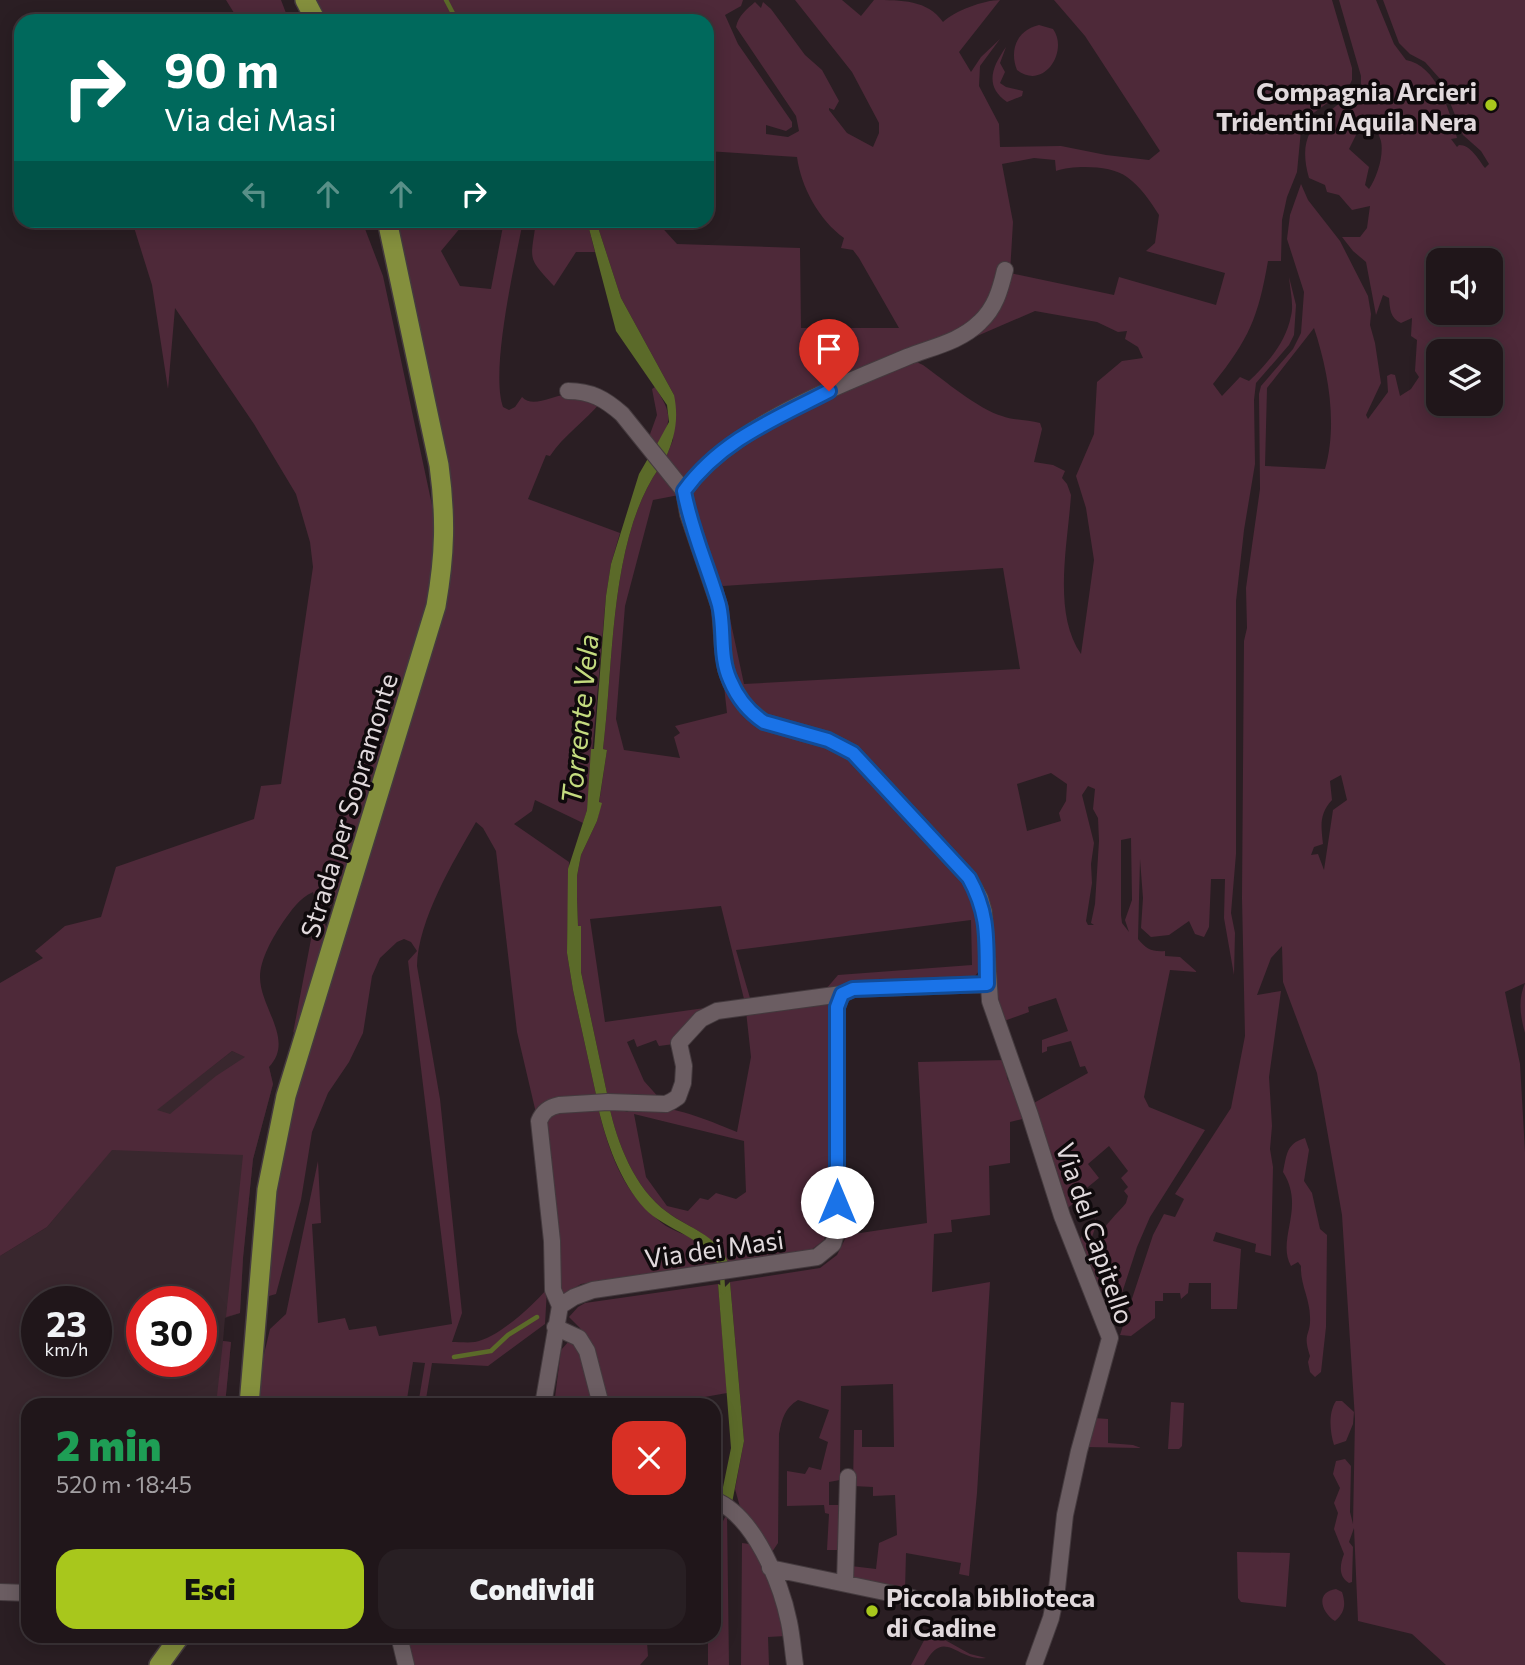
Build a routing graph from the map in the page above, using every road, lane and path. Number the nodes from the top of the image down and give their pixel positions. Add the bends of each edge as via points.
1 (389, 228) edge
2 (1005, 270) dead end
3 (568, 391) dead end
4 (684, 491) junction
5 (987, 984) junction
6 (842, 994) junction
7 (560, 1306) junction
8 (555, 1327) junction
9 (250, 1398) edge
10 (544, 1398) edge
11 (599, 1398) edge
12 (848, 1478) dead end
13 (721, 1504) edge
14 (770, 1568) junction
15 (845, 1583) junction
16 (0, 1592) edge
17 (21, 1593) edge
18 (913, 1598) dead end
19 (175, 1643) edge
20 (401, 1643) edge
21 (159, 1665) edge
22 (406, 1665) edge
23 (795, 1665) edge
24 (1034, 1665) edge

1 - 9 main road, Strada per Sopramonte via 439,465 445,543 442,573 429,633 299,1051 274,1149
2 - 4 street via 991,310 966,333 829,391 749,432 697,472
3 - 4 street via 591,393 612,405
4 - 5 street, Via del Capitello via 720,608 731,683 764,722 828,740 853,753 955,861 969,878 984,912
5 - 6 street via 853,989
5 - 24 street, Via del Capitello via 1055,1194 1110,1338 1065,1516 1051,1618
6 - 7 street, Via dei Masi via 837,1007 837,1230 833,1244 817,1257 593,1290
6 - 7 street via 717,1011 701,1018 679,1043 683,1083 678,1097 666,1104 603,1102 551,1107 541,1115 553,1290
7 - 8 street
8 - 10 street
8 - 11 street via 579,1338
12 - 15 street
13 - 14 street via 759,1542
14 - 15 street
14 - 23 street via 788,1616
15 - 18 street
16 - 17 street
19 - 21 main road
20 - 22 street

